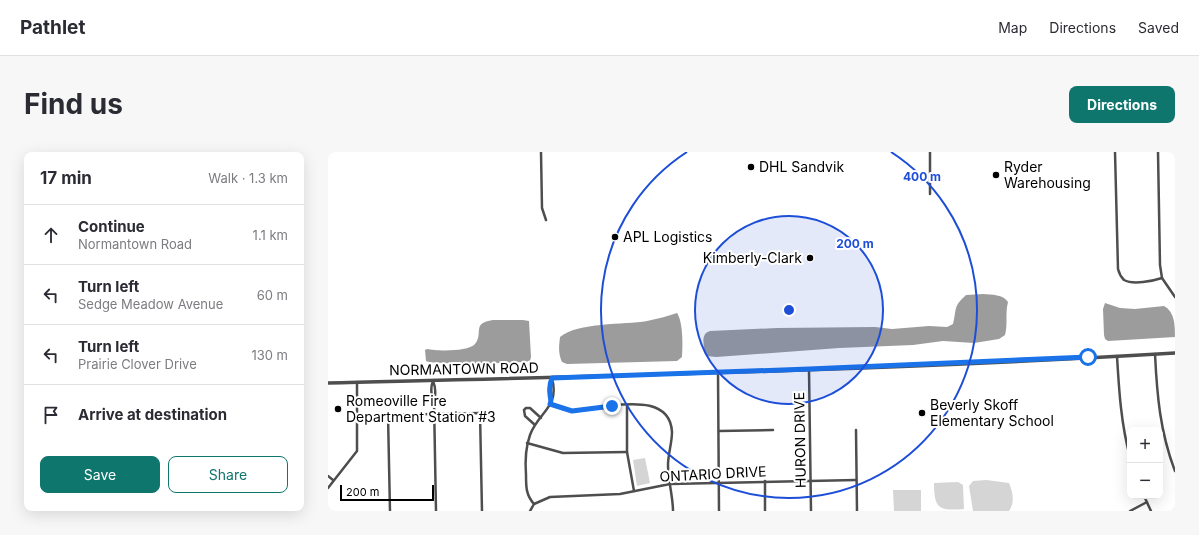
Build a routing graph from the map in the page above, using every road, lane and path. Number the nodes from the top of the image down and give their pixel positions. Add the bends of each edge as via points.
1 (541, 152) edge
2 (930, 152) edge
3 (1115, 152) edge
4 (1158, 152) edge
5 (930, 194) dead end
6 (546, 220) dead end
7 (1162, 278) junction
8 (1175, 297) edge
9 (1175, 353) edge
10 (1155, 354) junction
11 (1117, 356) junction
12 (809, 369) junction
13 (718, 373) junction
14 (552, 378) junction
15 (433, 380) junction
16 (357, 382) junction
17 (328, 383) edge
18 (551, 403) junction
19 (627, 405) junction
20 (434, 414) junction
21 (541, 418) junction
22 (535, 425) junction
23 (773, 430) dead end
24 (856, 430) dead end
25 (719, 431) junction
26 (527, 443) junction
27 (1127, 443) edge
28 (627, 452) junction
29 (1175, 471) edge
30 (328, 476) edge
31 (333, 480) junction
32 (810, 480) junction
33 (856, 480) junction
34 (765, 481) junction
35 (719, 482) junction
36 (670, 484) junction
37 (328, 488) edge
38 (634, 491) junction
39 (1146, 499) edge
40 (1147, 502) junction
41 (534, 504) junction
42 (390, 511) edge
43 (436, 511) edge
44 (482, 511) edge
45 (530, 511) edge
46 (673, 511) edge
47 (719, 511) edge
48 (765, 511) edge
49 (811, 511) edge
50 (857, 511) edge
51 (1130, 511) edge
52 (1151, 511) edge

1 - 6 street via 542,208
2 - 5 street
3 - 7 street via 1119,274 1128,281 1151,281
4 - 7 street
7 - 8 street
9 - 10 street, NORMANTOWN ROAD
10 - 11 street, NORMANTOWN ROAD
10 - 29 street via 1159,412
11 - 12 street, NORMANTOWN ROAD
11 - 27 street via 1120,408
12 - 13 street, NORMANTOWN ROAD
12 - 32 street, HURON DRIVE
13 - 14 street, NORMANTOWN ROAD
13 - 25 street
14 - 15 street, NORMANTOWN ROAD
14 - 18 street via 554,397
15 - 16 street, NORMANTOWN ROAD
15 - 20 street via 431,395 434,401
16 - 17 street, NORMANTOWN ROAD
16 - 31 street via 357,451
18 - 19 street via 572,411
18 - 21 street
19 - 28 street
19 - 36 street via 659,408 669,419 672,433 668,464
20 - 42 street via 388,415
20 - 43 street
20 - 44 street via 480,413
21 - 22 street
21 - 22 street via 530,408 524,410 525,416
22 - 26 street
23 - 25 street
24 - 33 street
25 - 35 street
26 - 28 street via 563,452
26 - 41 street via 526,486 527,494
28 - 38 street
30 - 31 street
31 - 37 street
32 - 33 street, ONTARIO DRIVE
32 - 34 street, ONTARIO DRIVE
32 - 49 street, HURON DRIVE
33 - 50 street
34 - 35 street, ONTARIO DRIVE
34 - 48 street
35 - 36 street, ONTARIO DRIVE
35 - 47 street
36 - 38 street, ONTARIO DRIVE
36 - 46 street
38 - 41 street, ONTARIO DRIVE via 550,497
39 - 40 street
40 - 51 street
40 - 52 street
41 - 45 street

